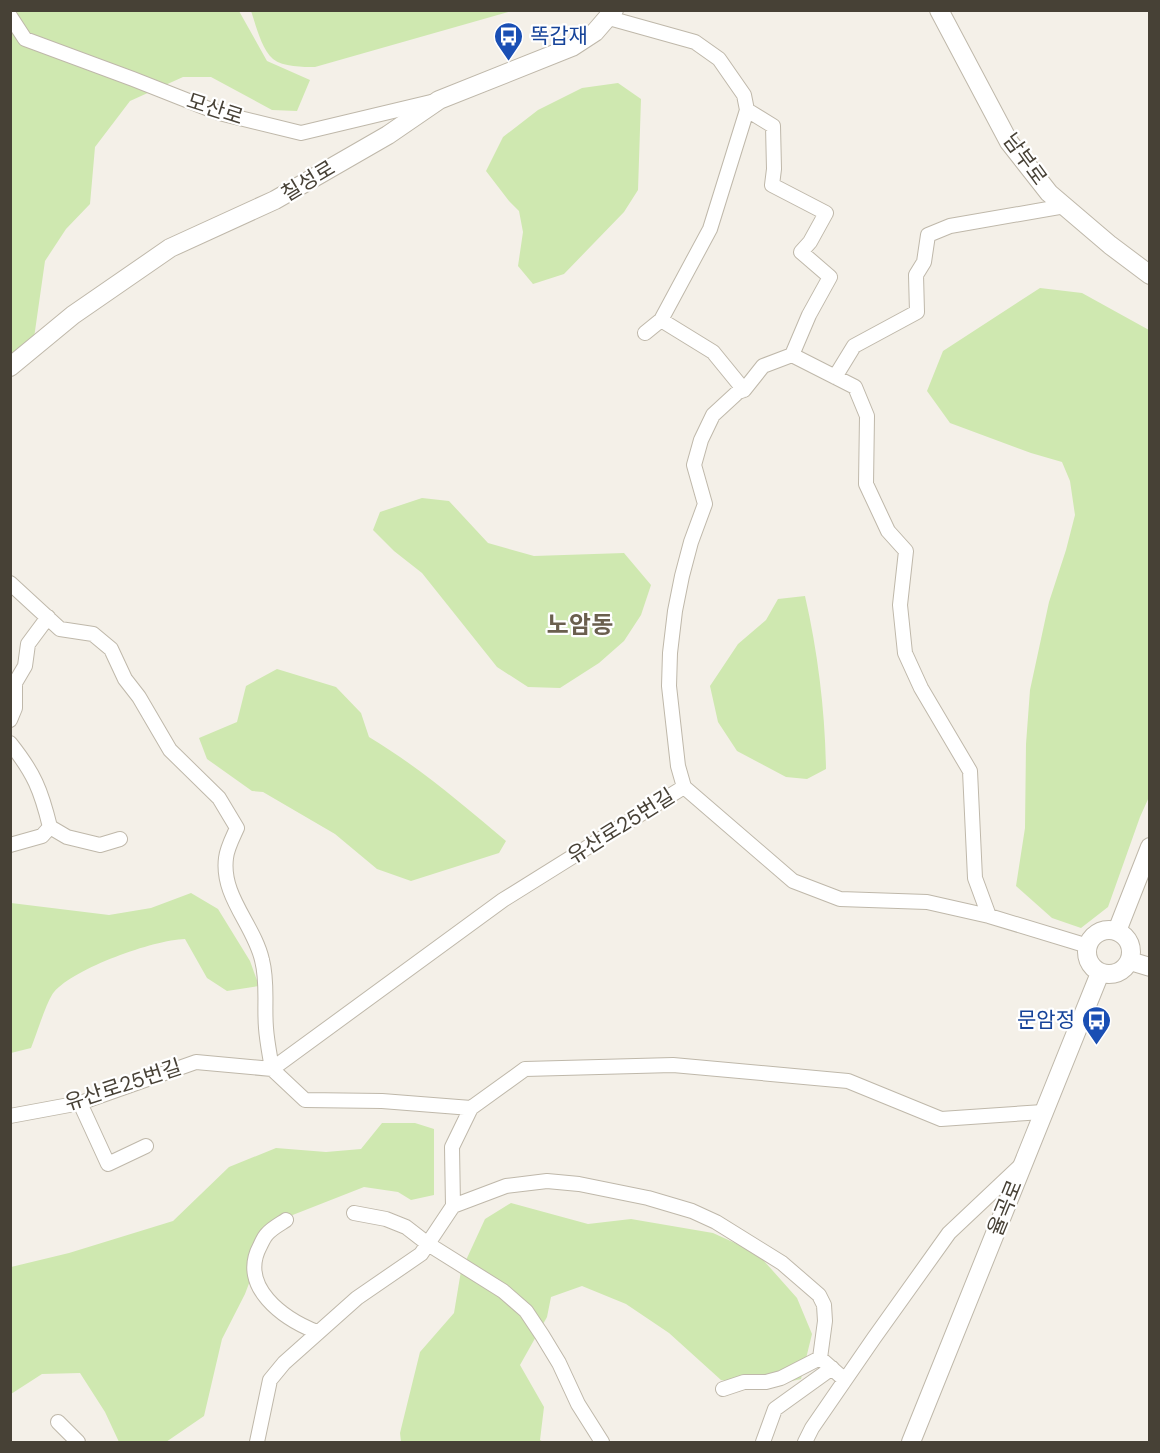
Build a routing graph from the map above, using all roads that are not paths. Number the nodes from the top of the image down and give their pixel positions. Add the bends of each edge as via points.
1 (939, 10) edge
2 (611, 14) edge
3 (10, 16) edge
4 (439, 100) junction
5 (747, 110) junction
6 (1065, 206) junction
7 (1149, 275) edge
8 (661, 320) junction
9 (645, 333) dead end
10 (792, 355) junction
11 (10, 367) edge
12 (835, 377) junction
13 (744, 390) junction
14 (10, 583) edge
15 (48, 617) junction
16 (10, 720) edge
17 (10, 743) edge
18 (684, 787) junction
19 (50, 827) junction
20 (120, 839) dead end
21 (10, 845) edge
22 (1149, 847) edge
23 (989, 916) junction
24 (1117, 931) junction
25 (1088, 946) junction
26 (1130, 961) junction
27 (1149, 967) edge
28 (1100, 973) junction
29 (272, 1069) junction
30 (80, 1102) junction
31 (471, 1108) junction
32 (1043, 1112) junction
33 (10, 1116) edge
34 (146, 1146) dead end
35 (1022, 1164) junction
36 (453, 1206) junction
37 (354, 1213) dead end
38 (286, 1220) dead end
39 (428, 1244) junction
40 (318, 1332) junction
41 (820, 1358) junction
42 (832, 1368) junction
43 (845, 1380) junction
44 (723, 1389) dead end
45 (58, 1422) dead end
46 (78, 1443) edge
47 (257, 1443) edge
48 (602, 1443) edge
49 (763, 1443) edge
50 (806, 1443) edge
51 (911, 1443) edge

1 - 6 street, 남부로 via 1009,142 1049,193
2 - 4 street, 칠성로 via 595,32 572,47
2 - 5 street via 695,42 719,59 744,95
3 - 4 street, 모산로 via 25,39 219,113 302,133
4 - 11 street, 칠성로 via 388,135 275,200 170,248 73,315
5 - 8 street via 710,229
5 - 10 street via 773,126 772,185 826,213 801,252 830,278
6 - 7 street, 남부로
6 - 12 street via 950,226 928,235 924,262 916,275 917,312 855,346
8 - 9 street
8 - 13 street via 713,352
10 - 12 street
10 - 13 street, 유산로25번길 via 763,366
12 - 23 street via 855,387 867,416 866,484 888,531 906,551 900,605 906,654 921,688 970,771 975,878
13 - 18 street, 유산로25번길 via 713,415 694,465 705,504 682,576 669,653 669,687
14 - 15 street
15 - 16 street via 28,644 25,666 15,683 15,708
15 - 29 street via 60,629 93,634 111,650 170,750 219,798 237,828 226,857 227,878 262,959
17 - 19 street via 30,767
18 - 23 street via 793,881 840,899 927,902
18 - 29 street, 유산로25번길 via 503,900
19 - 20 street via 67,837 100,845
19 - 21 street via 42,836
22 - 24 street
23 - 25 street
24 - 25 street via 1102,931
24 - 26 street via 1128,940
25 - 28 street via 1089,963
26 - 27 street
26 - 28 street via 1114,975
28 - 32 street, 율곡로
29 - 30 street, 유산로25번길 via 196,1062
29 - 31 street via 306,1100
30 - 33 street, 유산로25번길
30 - 34 street via 108,1164
31 - 32 street via 525,1069 673,1065 848,1081 941,1119
31 - 36 street via 452,1147
32 - 35 street, 율곡로
35 - 43 street via 950,1233
35 - 51 street, 율곡로
36 - 39 street
36 - 41 street via 506,1186 547,1181 648,1198 692,1211 782,1263 819,1295 825,1321
37 - 39 street via 406,1227
38 - 40 street via 267,1234 254,1257 255,1275 271,1303 299,1324
39 - 40 street via 421,1254 357,1298
39 - 48 street via 503,1291 526,1311
40 - 47 street via 270,1380
41 - 42 street
41 - 44 street via 782,1378 744,1382
42 - 43 street
42 - 49 street via 775,1409
43 - 50 street
45 - 46 street

